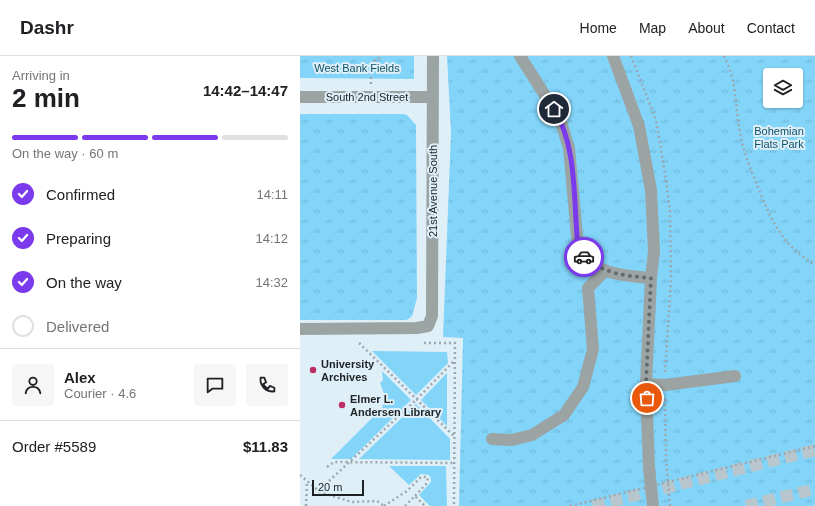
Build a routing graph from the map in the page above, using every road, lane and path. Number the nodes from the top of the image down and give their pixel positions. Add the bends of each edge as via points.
1 (433, 56) edge
2 (520, 56) edge
3 (614, 56) edge
4 (724, 56) edge
5 (380, 58) dead end
6 (371, 96) junction
7 (300, 97) edge
8 (433, 97) junction
9 (666, 180) dead end
10 (815, 265) edge
11 (605, 271) junction
12 (651, 278) junction
13 (300, 329) edge
14 (352, 343) dead end
15 (359, 343) junction
16 (367, 343) dead end
17 (420, 343) dead end
18 (455, 360) junction
19 (735, 376) dead end
20 (646, 384) junction
21 (665, 384) junction
22 (416, 400) junction
23 (454, 437) junction
24 (492, 439) dead end
25 (815, 446) edge
26 (351, 462) junction
27 (454, 463) junction
28 (327, 467) dead end
29 (300, 475) edge
30 (306, 481) junction
31 (330, 481) dead end
32 (415, 496) junction
33 (306, 506) edge
34 (384, 506) edge
35 (405, 506) edge
36 (425, 506) edge
37 (454, 506) edge
38 (570, 506) edge
39 (653, 506) edge
40 (670, 506) edge

1 - 8 street, 21st Avenue South
2 - 11 street via 560,119 569,148 578,247 582,256
3 - 12 street via 638,126 651,190 654,251
4 - 10 path via 732,76 743,149 770,217 791,248
5 - 6 path via 371,62
6 - 7 street, South 2nd Street
6 - 8 street, South 2nd Street
8 - 13 street, 21st Avenue South via 432,316 428,326
9 - 21 path via 670,211 671,282
11 - 12 street
11 - 24 street via 588,288 593,349 583,387 564,415 532,435 512,440
12 - 20 street
14 - 15 path
15 - 16 path
15 - 22 path
17 - 18 path via 455,343
18 - 22 path
18 - 23 path
19 - 21 street
20 - 21 street
20 - 39 street
21 - 40 path via 666,459
22 - 23 path
22 - 26 path
23 - 27 path
25 - 38 path, bridge
26 - 27 path
26 - 28 path via 334,462
26 - 31 path
27 - 37 path
29 - 30 path
30 - 33 path
30 - 34 path via 320,492 352,502 376,501
32 - 34 path via 427,483 428,478 423,476 407,491
32 - 35 path
32 - 36 path

